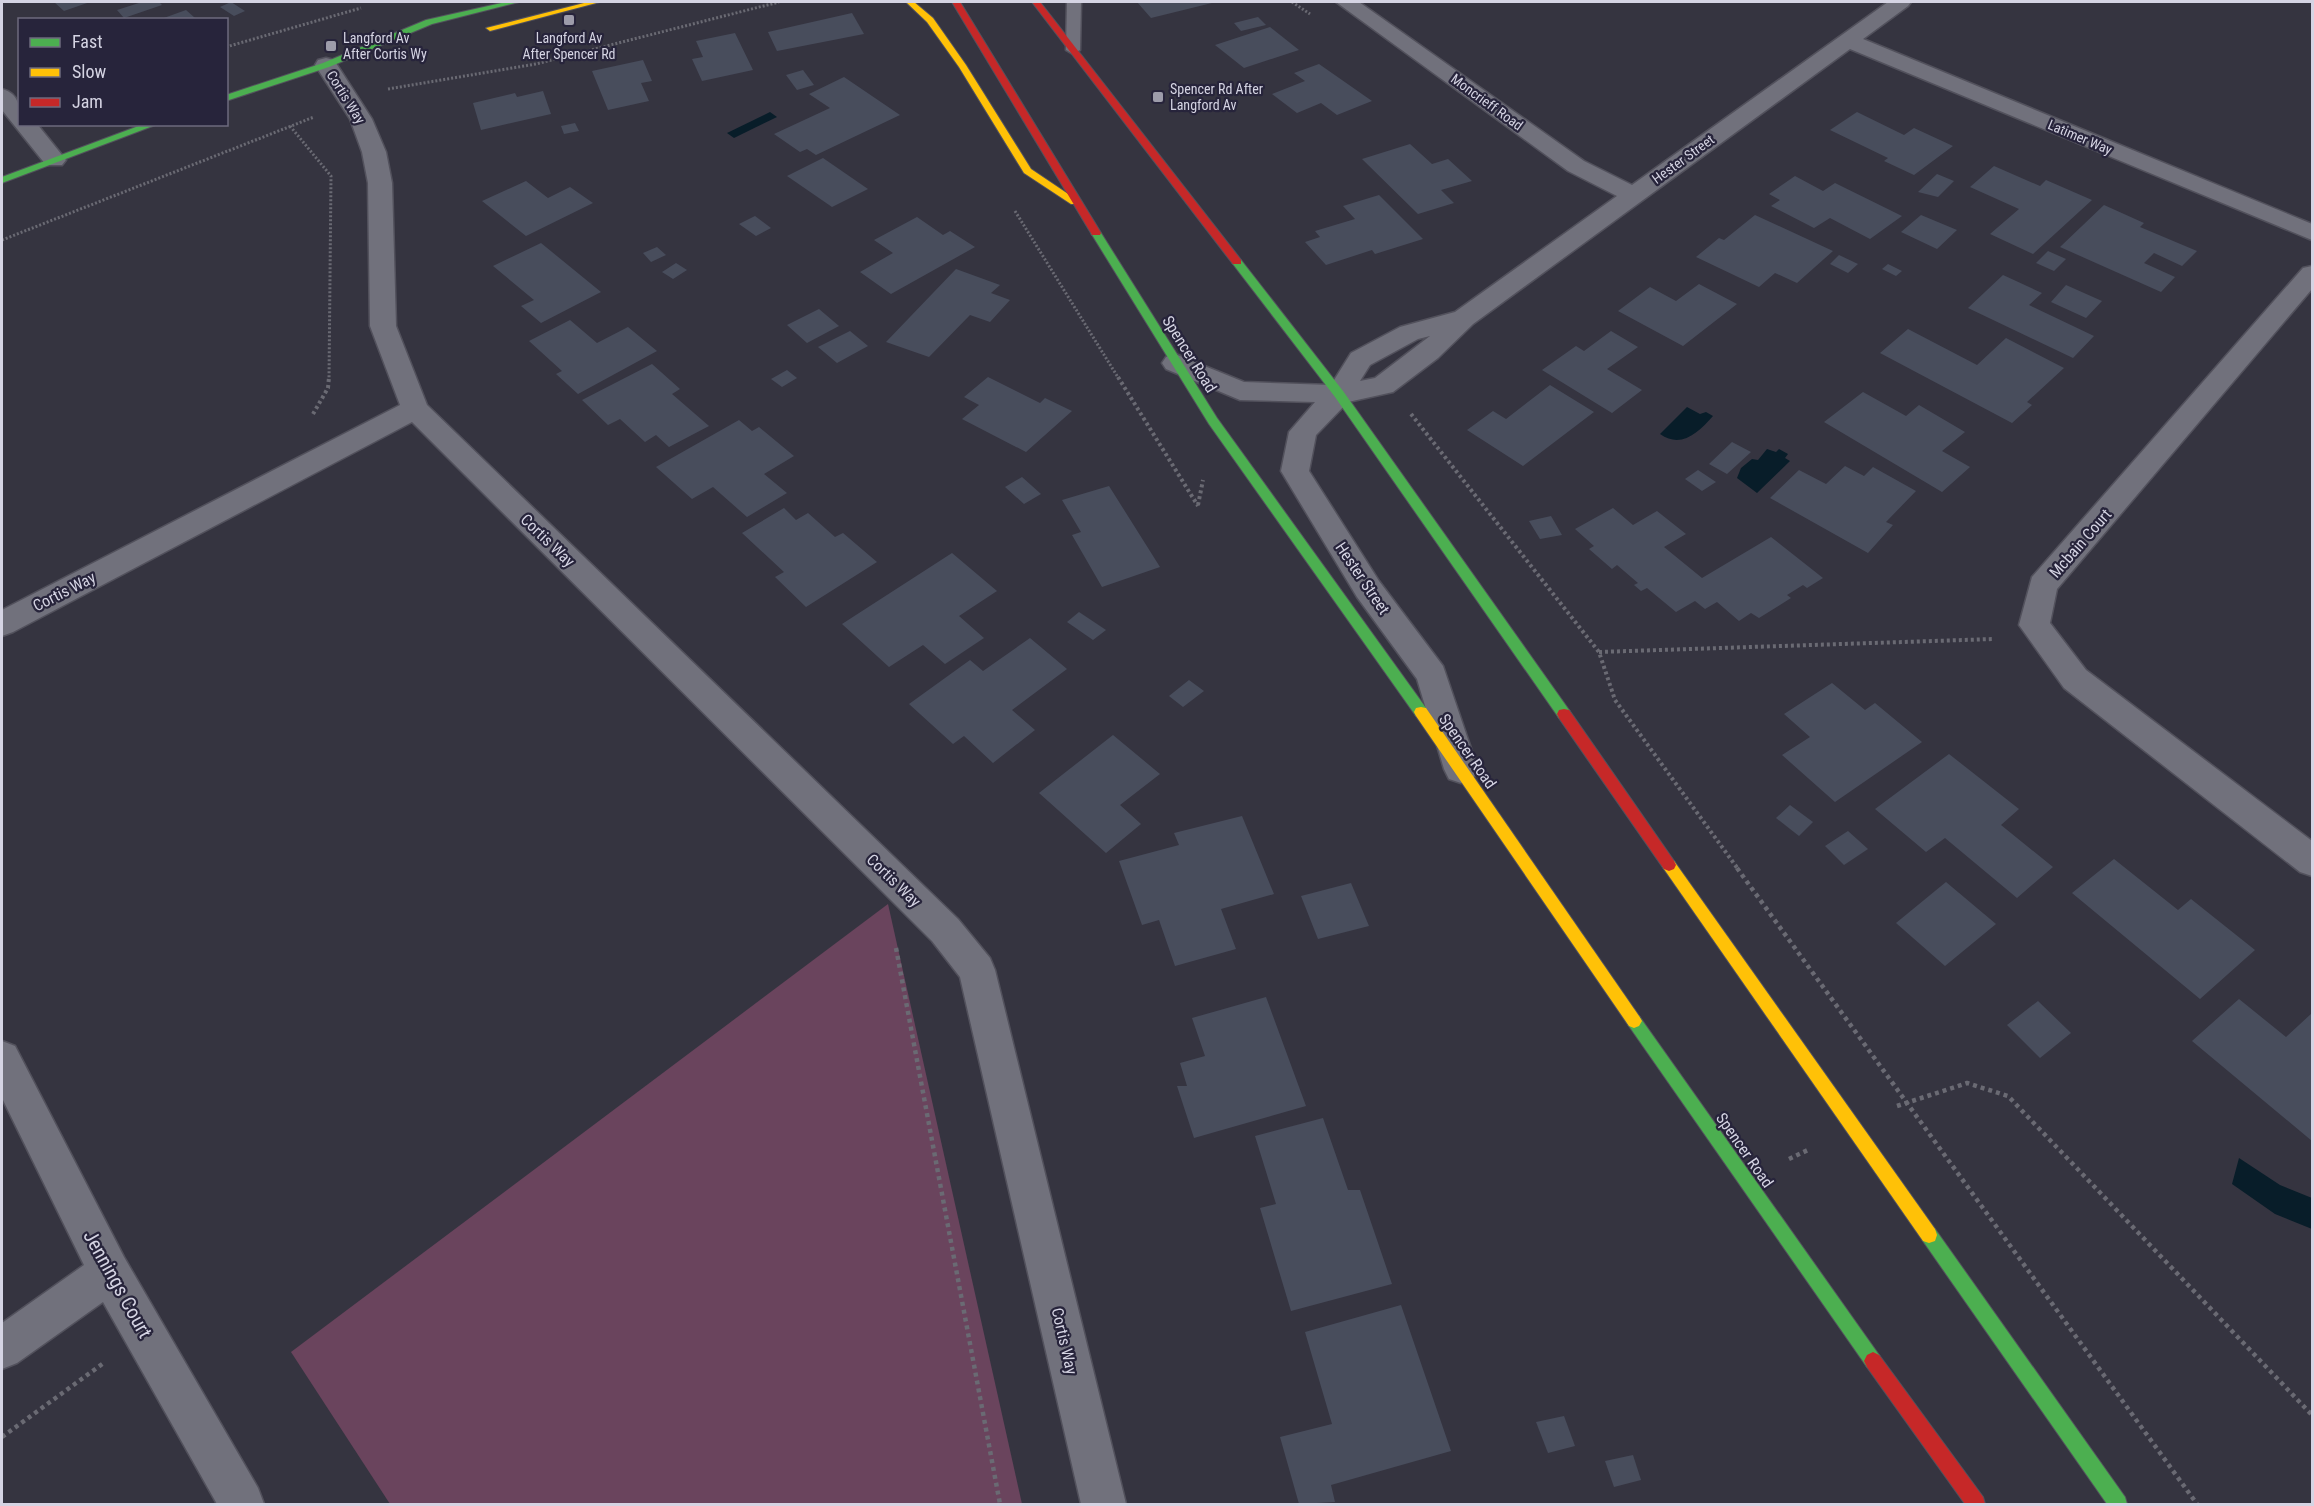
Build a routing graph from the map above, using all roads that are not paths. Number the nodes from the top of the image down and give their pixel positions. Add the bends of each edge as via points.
1 (515, 2) edge
2 (596, 2) edge
3 (910, 2) edge
4 (956, 2) edge
5 (1036, 2) edge
6 (1074, 2) edge
7 (1346, 2) edge
8 (1901, 2) edge
9 (475, 32) dead end
10 (1847, 40) junction
11 (1073, 50) junction
12 (395, 51) dead end
13 (326, 65) junction
14 (2, 96) edge
15 (228, 97) edge
16 (18, 116) edge
17 (27, 126) edge
18 (148, 126) edge
19 (54, 160) junction
20 (2, 180) edge
21 (1633, 195) junction
22 (1083, 208) junction
23 (2313, 233) edge
24 (2313, 274) edge
25 (1175, 363) junction
26 (1339, 394) junction
27 (415, 409) junction
28 (2, 624) edge
29 (1461, 770) junction
30 (2313, 861) edge
31 (2, 1059) edge
32 (109, 1272) junction
33 (2, 1348) edge
34 (242, 1504) edge
35 (1104, 1504) edge
36 (1976, 1504) edge
37 (2118, 1504) edge

1 - 13 main road via 429,22
2 - 9 main road
3 - 22 main road via 930,20 963,67 1027,171
4 - 22 main road, Spencer Road
5 - 11 main road
6 - 11 lane
7 - 21 street, Moncrieff Road via 1576,166
8 - 10 street, Hester Street
10 - 21 street, Hester Street
10 - 23 street, Latimer Way
11 - 26 main road
12 - 13 main road
13 - 15 main road
13 - 27 street, Cortis Way via 361,119 374,152 380,183 383,326
14 - 16 street
17 - 19 street
18 - 19 main road
19 - 20 main road
21 - 26 street, Hester Street via 1464,318 1429,352 1383,386
22 - 25 main road, Spencer Road
24 - 30 street, Mcbain Court via 2043,585 2034,625 2075,679
25 - 26 street, Hester Street via 1240,391
25 - 29 main road, Spencer Road
26 - 29 street, Hester Street via 1303,432 1295,471 1368,589 1432,675
26 - 37 main road
27 - 28 street, Cortis Way
27 - 35 street, Cortis Way via 945,930 978,970
29 - 36 main road, Spencer Road via 1745,1182
31 - 32 street, Jennings Court
32 - 33 street
32 - 34 street, Jennings Court

